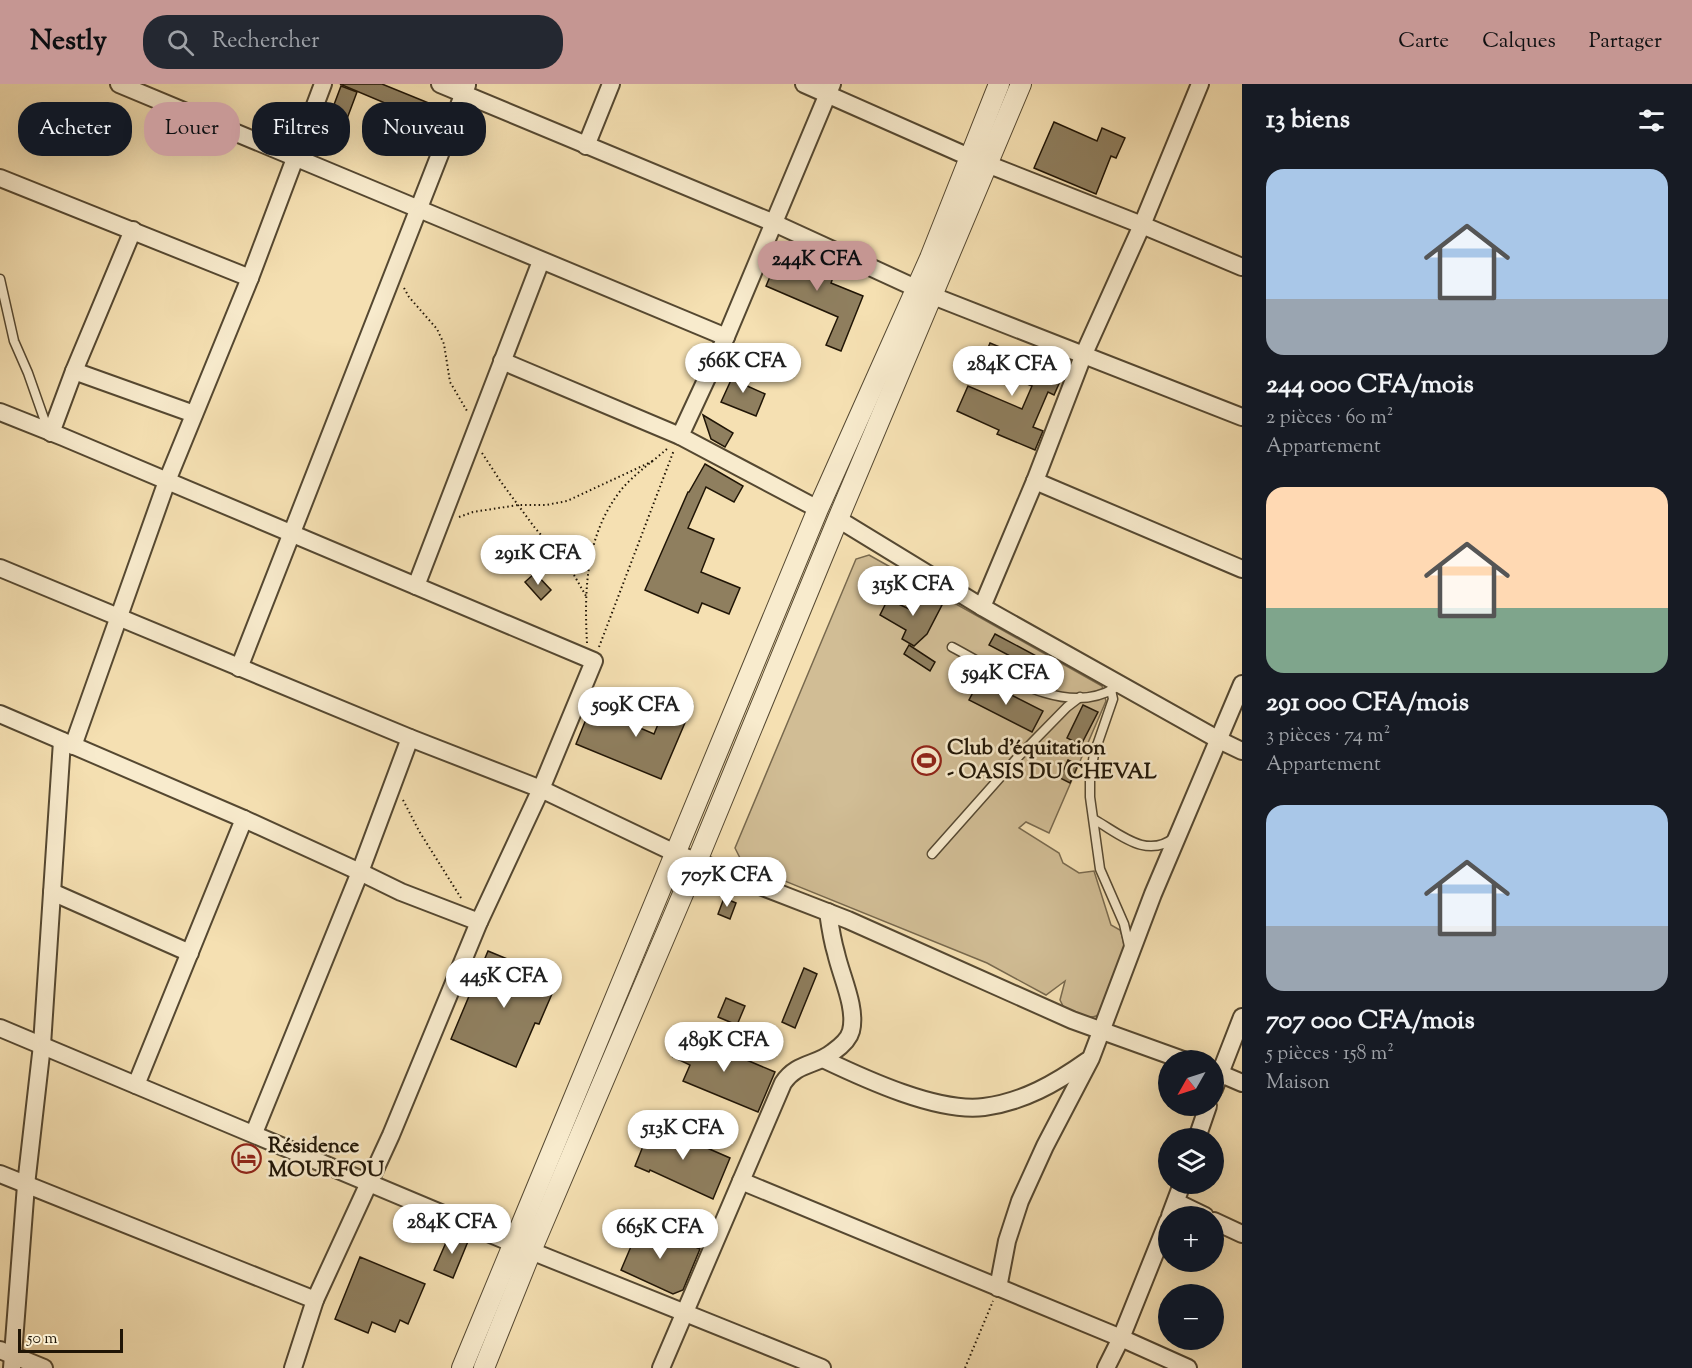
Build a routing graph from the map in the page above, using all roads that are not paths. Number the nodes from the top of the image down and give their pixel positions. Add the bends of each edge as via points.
1 (119, 84) edge
2 (323, 84) edge
3 (440, 84) edge
4 (611, 84) edge
5 (804, 84) edge
6 (999, 84) edge
7 (1021, 84) edge
8 (1200, 84) edge
9 (465, 89) edge
10 (830, 89) edge
11 (586, 146) junction
12 (296, 158) junction
13 (978, 161) junction
14 (0, 178) edge
15 (418, 210) junction
16 (774, 223) junction
17 (1142, 225) junction
18 (133, 230) junction
19 (541, 261) junction
20 (1242, 267) edge
21 (250, 278) junction
22 (0, 279) edge
23 (924, 292) junction
24 (726, 337) junction
25 (1083, 356) junction
26 (502, 361) junction
27 (74, 371) junction
28 (0, 412) edge
29 (194, 414) junction
30 (1242, 417) edge
31 (50, 432) junction
32 (680, 436) junction
33 (167, 481) junction
34 (1035, 481) junction
35 (818, 509) junction
36 (838, 519) junction
37 (293, 534) junction
38 (0, 568) edge
39 (1242, 569) edge
40 (416, 586) junction
41 (982, 607) junction
42 (120, 618) junction
43 (952, 647) dead end
44 (239, 668) junction
45 (1242, 684) edge
46 (1116, 687) junction
47 (1080, 697) junction
48 (0, 714) edge
49 (410, 738) junction
50 (1219, 740) junction
51 (68, 744) junction
52 (1242, 751) edge
53 (541, 789) junction
54 (244, 819) junction
55 (1095, 820) junction
56 (1180, 832) junction
57 (675, 852) junction
58 (932, 854) dead end
59 (697, 861) junction
60 (360, 872) junction
61 (52, 892) junction
62 (828, 912) junction
63 (472, 920) junction
64 (190, 953) junction
65 (1130, 953) junction
66 (1242, 1017) edge
67 (0, 1028) edge
68 (1100, 1031) junction
69 (42, 1045) junction
70 (1158, 1051) edge
71 (1091, 1058) junction
72 (1224, 1058) edge
73 (823, 1059) junction
74 (1224, 1080) edge
75 (1242, 1083) edge
76 (136, 1085) junction
77 (254, 1134) junction
78 (0, 1174) edge
79 (741, 1181) junction
80 (370, 1182) junction
81 (26, 1185) junction
82 (1224, 1226) edge
83 (1242, 1234) edge
84 (512, 1243) junction
85 (1158, 1246) edge
86 (531, 1251) junction
87 (999, 1288) junction
88 (315, 1300) junction
89 (683, 1314) junction
90 (1121, 1338) junction
91 (8, 1358) edge
92 (44, 1368) edge
93 (293, 1368) edge
94 (462, 1368) edge
95 (484, 1368) edge
96 (661, 1368) edge
97 (822, 1368) edge
98 (1106, 1368) edge
99 (1188, 1368) edge

1 - 12 street
2 - 12 street
3 - 9 street
4 - 11 street
5 - 10 street
6 - 13 street
7 - 13 street
8 - 17 street
9 - 11 street
9 - 15 street
10 - 13 street
10 - 16 street
11 - 16 street
12 - 15 street
12 - 21 street
13 - 17 street
13 - 23 street
14 - 18 street
15 - 19 street
15 - 37 street
16 - 23 street
16 - 24 street
17 - 20 street
17 - 25 street
18 - 21 street
18 - 27 street
19 - 24 street
19 - 26 street
21 - 29 street
22 - 31 lane via 14,341
23 - 25 street
23 - 35 street
23 - 36 street
24 - 32 street
25 - 30 street
25 - 34 street
26 - 32 street
26 - 40 street
27 - 29 street
27 - 31 street
28 - 31 street
29 - 33 street
31 - 33 street
32 - 35 street
33 - 37 street
33 - 42 street
34 - 39 street
34 - 41 street
35 - 57 street
36 - 41 street
36 - 59 street
37 - 40 street
37 - 44 street
38 - 42 street
40 - 53 street via 590,660
41 - 46 street
42 - 44 street
42 - 51 street
43 - 47 lane via 1038,692
44 - 49 street
45 - 50 street
46 - 47 lane via 1104,694
46 - 50 street
46 - 55 lane via 1090,779
47 - 58 lane via 1019,756
48 - 51 street
49 - 53 street
49 - 60 street
50 - 52 street
50 - 56 street
51 - 54 street
51 - 61 street
53 - 57 street
53 - 63 street
54 - 60 street
54 - 64 street
55 - 56 lane via 1137,844 1150,847 1159,847
55 - 65 lane via 1100,869 1124,924
56 - 65 street
57 - 59 street
57 - 84 street
59 - 62 street
59 - 86 street
60 - 63 street
60 - 77 street
61 - 64 street
61 - 69 street
62 - 68 street
62 - 73 street via 852,1016 851,1032
63 - 80 street
64 - 76 street
65 - 68 street
66 - 72 street
67 - 69 street
68 - 70 street
68 - 71 street
69 - 76 street
69 - 81 street
71 - 73 street via 1048,1086 984,1107 958,1107 909,1095
71 - 87 street via 1020,1201
73 - 79 street via 790,1073
74 - 75 street
76 - 77 street
77 - 80 street
78 - 81 street
79 - 87 street
79 - 89 street
80 - 84 street
80 - 88 street
81 - 88 street
81 - 91 street
82 - 83 street
84 - 94 street
85 - 90 street
86 - 89 street
86 - 95 street
87 - 90 street
88 - 93 street
89 - 96 street
89 - 97 street
90 - 98 street
90 - 99 street
91 - 92 street

